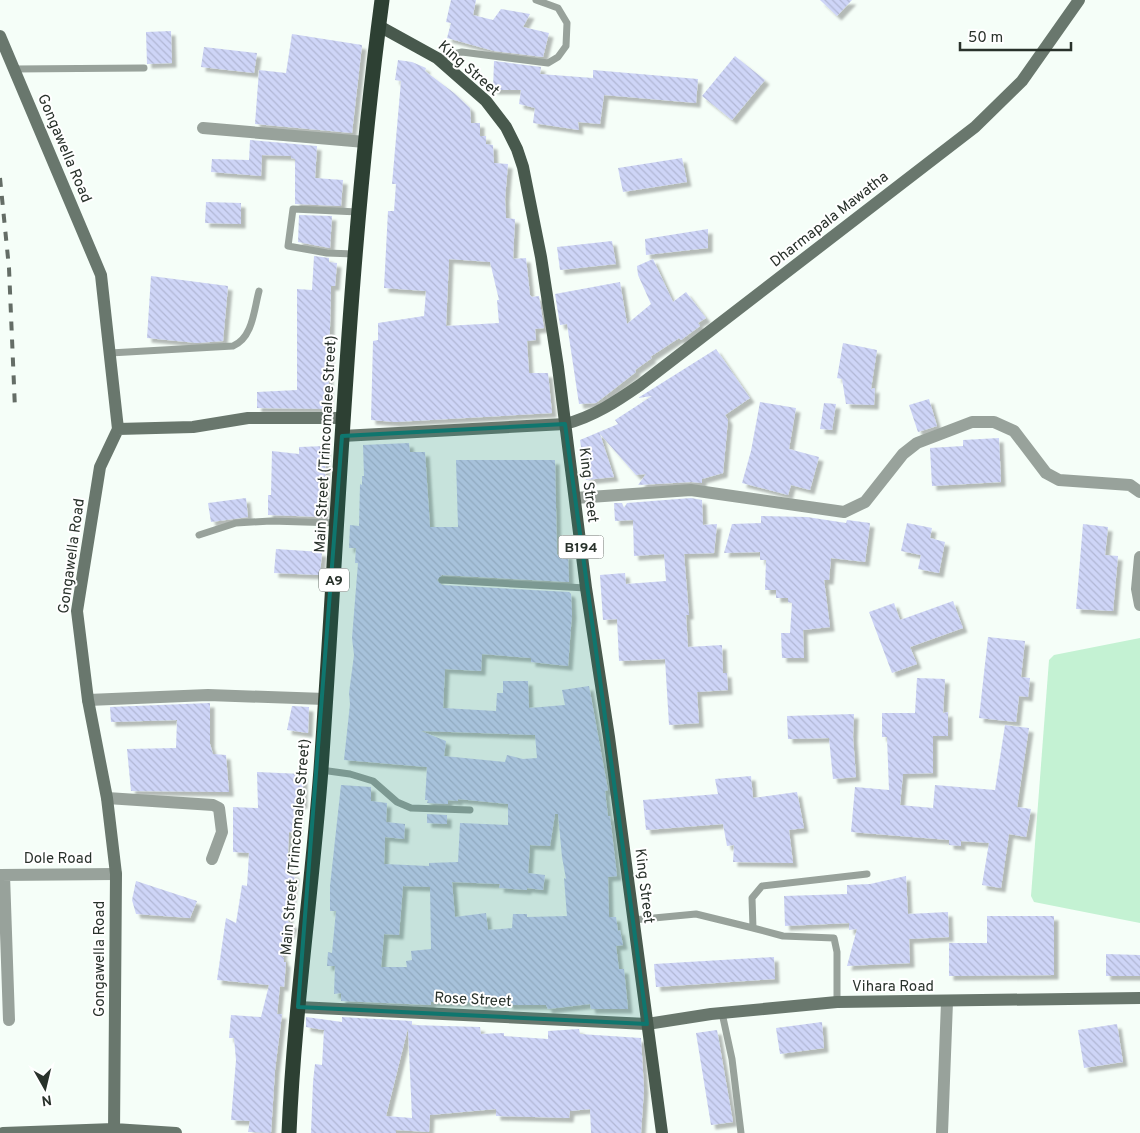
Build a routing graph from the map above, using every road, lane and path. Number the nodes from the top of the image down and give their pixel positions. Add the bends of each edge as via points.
1 (382, 0) edge
2 (536, 0) edge
3 (1079, 0) edge
4 (378, 26) junction
5 (0, 36) edge
6 (436, 58) junction
7 (144, 68) dead end
8 (14, 69) junction
9 (202, 128) dead end
10 (365, 142) junction
11 (358, 212) junction
12 (354, 254) junction
13 (259, 290) dead end
14 (110, 353) junction
15 (343, 418) junction
16 (565, 424) junction
17 (118, 428) junction
18 (342, 436) junction
19 (1140, 492) edge
20 (575, 498) junction
21 (336, 523) junction
22 (199, 535) dead end
23 (1140, 557) edge
24 (442, 580) dead end
25 (586, 588) junction
26 (1140, 605) edge
27 (325, 699) junction
28 (88, 700) junction
29 (321, 770) junction
30 (107, 798) junction
31 (470, 810) dead end
32 (212, 859) dead end
33 (116, 874) junction
34 (867, 874) dead end
35 (2, 875) edge
36 (632, 920) junction
37 (753, 928) junction
38 (1140, 998) edge
39 (837, 1002) junction
40 (947, 1002) junction
41 (298, 1007) junction
42 (722, 1013) junction
43 (9, 1020) dead end
44 (647, 1024) junction
45 (114, 1131) edge
46 (3, 1133) edge
47 (176, 1133) edge
48 (288, 1133) edge
49 (662, 1133) edge
50 (741, 1133) edge
51 (942, 1133) edge

1 - 4 highway, A9
2 - 6 lane via 558,8 567,22 566,46 558,57 548,63 462,52
3 - 16 street, Dharmapala Mawatha via 1022,81 975,127 640,385 590,416
4 - 6 main road, King Street / B194
4 - 10 highway, Main Street (Trincomalee Street) / A9
5 - 8 street, Gongawella Road
6 - 16 main road, King Street / B194 via 486,101 506,127 517,149 541,257
7 - 8 lane
8 - 14 street, Gongawella Road via 101,275
9 - 10 street
10 - 11 highway, Main Street (Trincomalee Street) / A9
11 - 12 highway, Main Street (Trincomalee Street) / A9
11 - 12 lane via 293,209 288,246
12 - 15 highway, Main Street (Trincomalee Street) / A9
13 - 14 lane via 247,336 233,346
14 - 17 street, Gongawella Road
15 - 17 street via 248,418 193,427
15 - 18 highway, Main Street (Trincomalee Street) / A9
16 - 18 street, Dharmapala Mawatha
16 - 20 main road, King Street / B194
17 - 28 street, Gongawella Road via 100,467 77,611
18 - 21 highway, Main Street (Trincomalee Street) / A9
19 - 20 street via 1130,485 1059,480 1046,473 1014,431 994,422 972,422 917,443 902,454 865,502 844,512 691,490
20 - 25 main road, King Street / B194
21 - 22 lane via 236,523
21 - 27 highway, Main Street (Trincomalee Street) / A9
23 - 26 street via 1137,589
24 - 25 lane
25 - 36 main road, King Street / B194
27 - 28 street via 208,695
27 - 29 highway, Main Street (Trincomalee Street) / A9
28 - 30 street, Gongawella Road
29 - 31 lane via 373,781 397,802 411,808
29 - 41 highway, Main Street (Trincomalee Street) / A9
30 - 32 street via 219,808 222,832
30 - 33 street, Gongawella Road
33 - 35 street, Dole Road
33 - 45 street, Gongawella Road
34 - 37 lane via 762,886 752,898
35 - 43 street
36 - 37 lane via 696,914
36 - 44 main road, King Street / B194
37 - 39 lane via 783,936 834,938
38 - 40 street, Vihara Road
39 - 40 street, Vihara Road
39 - 42 street, Vihara Road
40 - 51 street
41 - 44 street, Rose Street
41 - 48 highway, Main Street (Trincomalee Street) / A9
42 - 44 street, Vihara Road
42 - 50 lane via 732,1059
44 - 49 main road, King Street / B194
45 - 46 street
45 - 47 street

